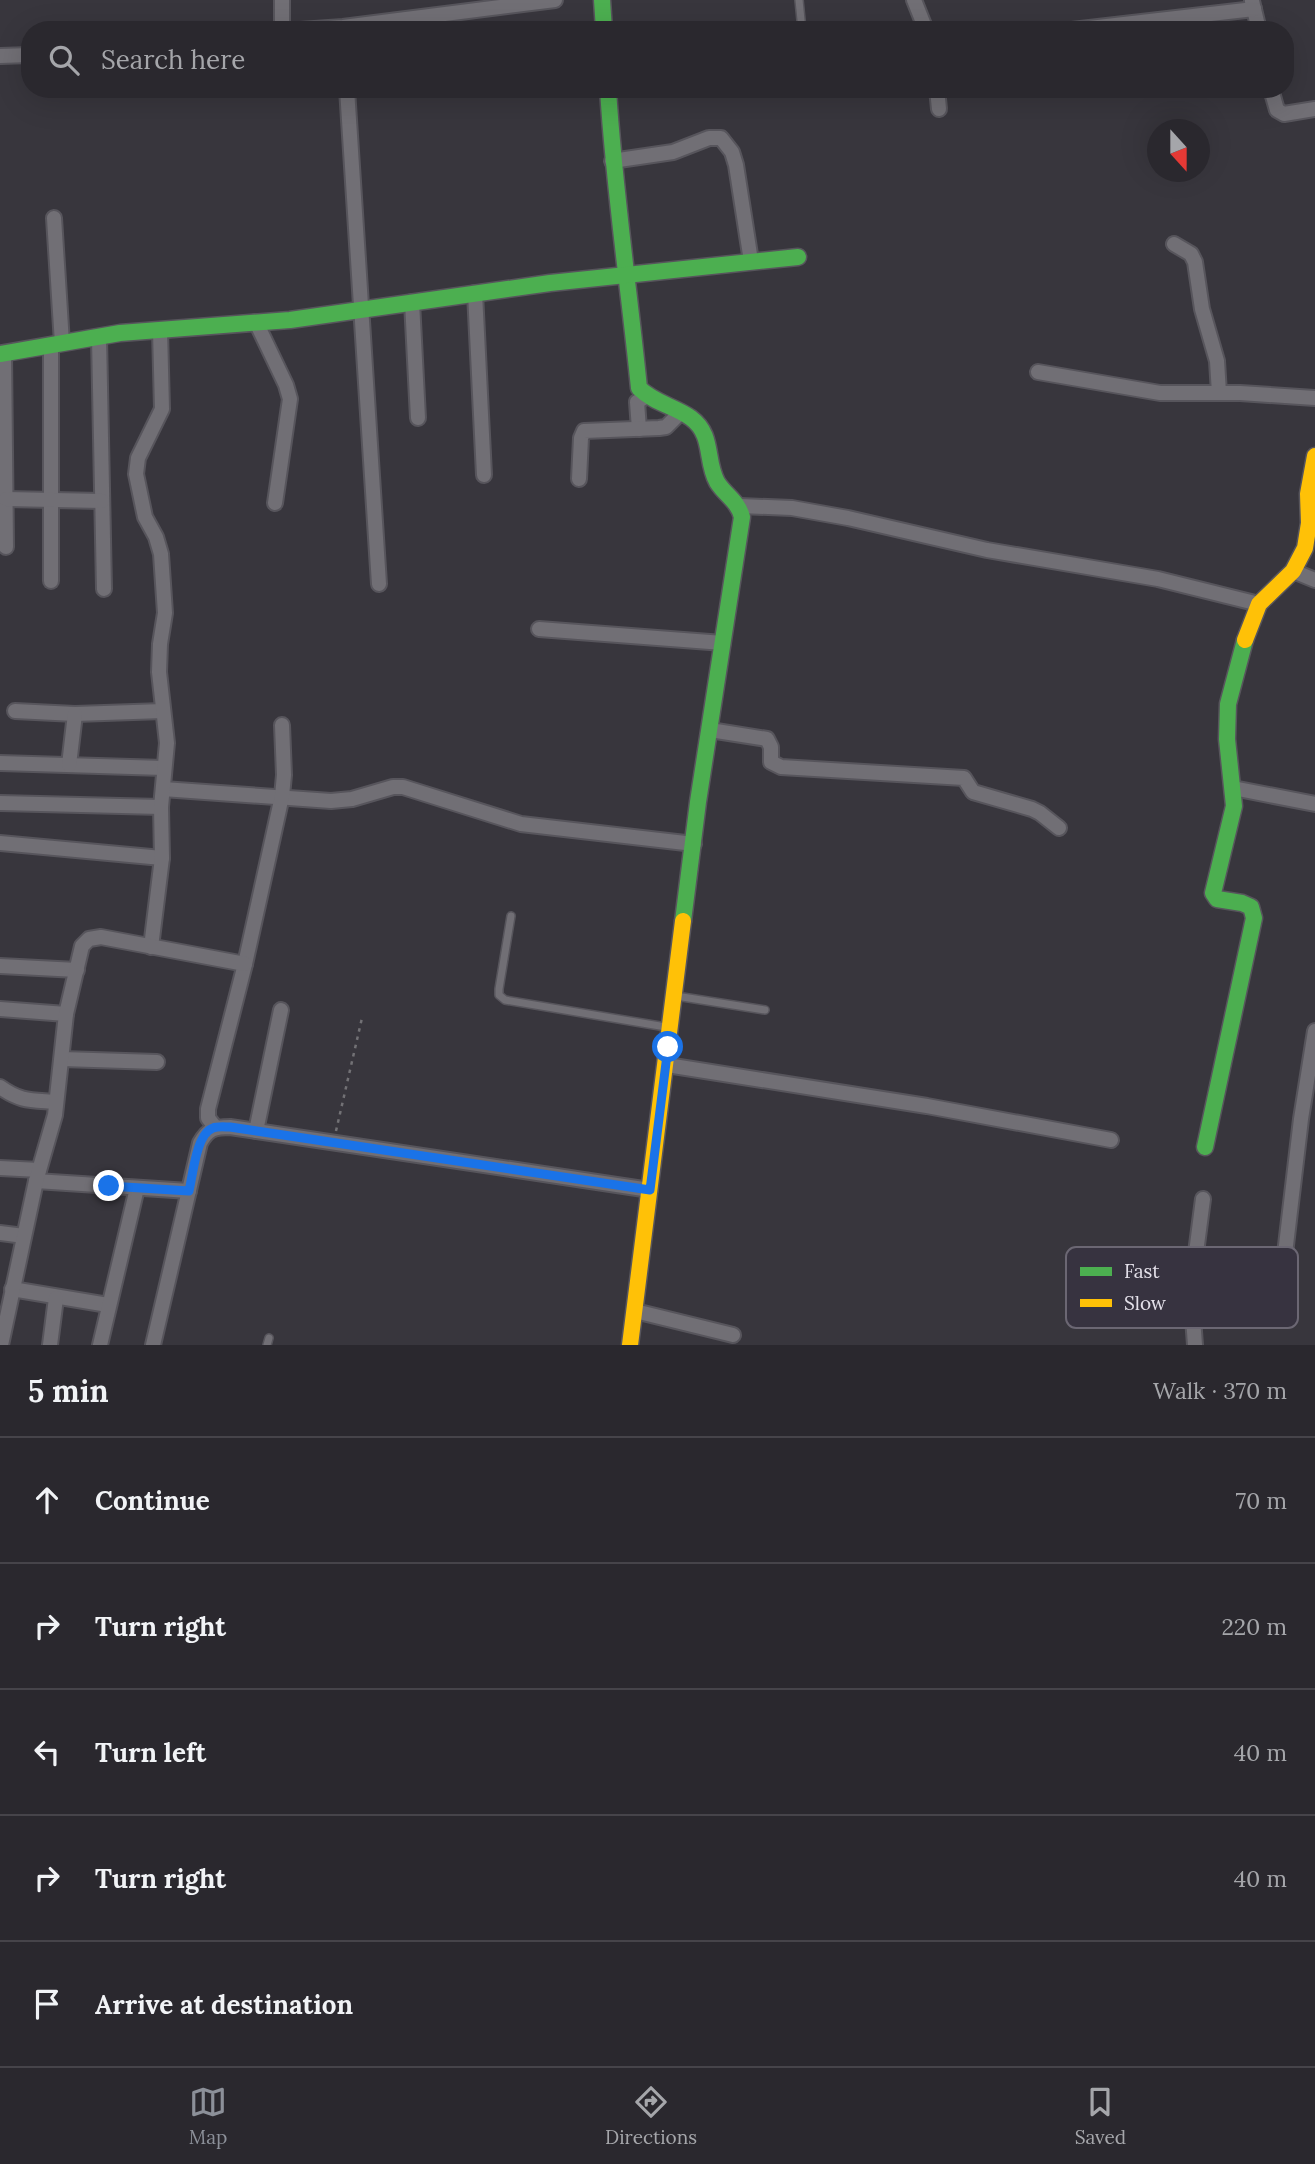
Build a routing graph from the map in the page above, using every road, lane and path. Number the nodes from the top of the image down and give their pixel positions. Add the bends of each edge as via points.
1 (282, 0) edge
2 (555, 0) edge
3 (602, 0) edge
4 (799, 0) edge
5 (915, 0) edge
6 (1253, 4) edge
7 (282, 21) edge
8 (401, 21) edge
9 (603, 21) edge
10 (801, 21) edge
11 (923, 21) edge
12 (1135, 21) edge
13 (21, 56) edge
14 (0, 57) edge
15 (348, 98) edge
16 (609, 98) edge
17 (938, 98) edge
18 (1274, 98) edge
19 (939, 109) dead end
20 (1315, 109) edge
21 (612, 160) junction
22 (54, 218) dead end
23 (1174, 244) dead end
24 (798, 257) dead end
25 (751, 261) junction
26 (628, 276) junction
27 (475, 293) junction
28 (412, 302) junction
29 (362, 309) junction
30 (256, 323) junction
31 (160, 330) junction
32 (99, 337) junction
33 (57, 344) junction
34 (2, 353) edge
35 (1038, 372) dead end
36 (1219, 393) junction
37 (645, 397) junction
38 (1315, 398) edge
39 (681, 412) junction
40 (418, 418) dead end
41 (639, 429) junction
42 (1315, 456) edge
43 (484, 475) dead end
44 (579, 479) dead end
45 (6, 499) junction
46 (51, 499) junction
47 (102, 501) junction
48 (275, 503) dead end
49 (740, 506) junction
50 (6, 547) dead end
51 (1293, 571) junction
52 (1315, 580) edge
53 (51, 581) dead end
54 (379, 584) dead end
55 (104, 589) dead end
56 (1259, 604) junction
57 (539, 629) dead end
58 (723, 643) junction
59 (15, 711) dead end
60 (163, 711) junction
61 (75, 714) junction
62 (282, 725) dead end
63 (710, 730) junction
64 (0, 763) edge
65 (69, 765) junction
66 (164, 768) junction
67 (1233, 788) junction
68 (163, 789) junction
69 (282, 796) junction
70 (0, 803) edge
71 (1315, 804) edge
72 (161, 807) junction
73 (1059, 828) dead end
74 (0, 843) edge
75 (694, 844) junction
76 (162, 858) junction
77 (511, 916) dead end
78 (150, 947) junction
79 (244, 964) junction
80 (0, 966) edge
81 (77, 970) junction
82 (673, 995) junction
83 (0, 1009) edge
84 (281, 1010) dead end
85 (765, 1010) dead end
86 (66, 1014) junction
87 (362, 1018) dead end
88 (670, 1028) junction
89 (1315, 1031) edge
90 (62, 1059) junction
91 (157, 1062) dead end
92 (667, 1065) junction
93 (0, 1087) edge
94 (56, 1102) junction
95 (215, 1127) junction
96 (256, 1131) junction
97 (1111, 1140) dead end
98 (333, 1144) junction
99 (1205, 1147) dead end
100 (0, 1168) edge
101 (37, 1176) junction
102 (137, 1188) junction
103 (650, 1190) junction
104 (189, 1191) junction
105 (1203, 1199) dead end
106 (0, 1233) edge
107 (23, 1236) junction
108 (1197, 1247) edge
109 (1286, 1247) edge
110 (12, 1289) junction
111 (56, 1298) junction
112 (108, 1305) junction
113 (635, 1311) junction
114 (733, 1335) dead end
115 (1, 1345) edge
116 (50, 1345) edge
117 (100, 1345) edge
118 (153, 1345) edge
119 (630, 1345) edge

1 - 7 street
2 - 8 street
3 - 9 street
4 - 10 lane
5 - 11 street
6 - 12 street
13 - 14 street
15 - 29 street
16 - 21 street
17 - 19 street
18 - 20 street via 1284,114
21 - 25 street via 673,152 721,138 736,166
21 - 26 street
22 - 33 street
23 - 36 street via 1191,254 1198,272 1202,309 1217,361
24 - 25 street
25 - 26 street
26 - 27 street
26 - 37 street via 637,378
27 - 28 street
27 - 43 street
28 - 29 street
28 - 40 street
29 - 30 street
29 - 54 street
30 - 31 street
30 - 48 street via 289,399
31 - 32 street
31 - 60 street via 162,409 138,458 136,474 145,517 162,554 165,612 159,658
32 - 33 street
32 - 47 street
33 - 34 street
33 - 46 street
34 - 45 street
35 - 36 street via 1160,393
36 - 38 street
37 - 39 street
37 - 41 street via 637,401
39 - 41 street via 666,427
39 - 49 street via 699,424 708,438 714,474
41 - 44 street via 584,432
42 - 51 street via 1305,548
45 - 46 street
45 - 50 street
46 - 47 street
46 - 53 street
47 - 55 street
49 - 56 street via 792,508 848,518 987,550 1158,579
49 - 58 street
51 - 52 street
51 - 56 street
56 - 67 street via 1248,627 1228,704
57 - 58 street
58 - 63 street
59 - 61 street
60 - 61 street
60 - 66 street
61 - 65 street
62 - 69 street
63 - 73 street via 767,739 771,762 781,767 964,778 973,792 1032,809
63 - 75 street
64 - 65 street
65 - 66 street
66 - 68 street
67 - 71 street
67 - 99 street via 1232,822 1213,893 1217,899 1251,907 1254,918
68 - 69 street
68 - 72 street
69 - 75 street via 331,801 403,787 521,824
69 - 79 street
70 - 72 street
72 - 76 street
74 - 76 street
75 - 82 street
76 - 78 street
77 - 88 lane via 499,989 505,1000
78 - 79 street
78 - 81 street via 89,939 82,946
79 - 95 street via 208,1109
80 - 81 street
81 - 86 street
82 - 85 lane
82 - 88 street
83 - 86 street
84 - 96 street
86 - 90 street
87 - 98 path
88 - 92 street
89 - 109 street
90 - 91 street
90 - 94 street
92 - 97 street
92 - 103 street
93 - 94 street via 24,1100
94 - 101 street
95 - 96 street
95 - 104 street via 200,1143
96 - 98 street
98 - 103 street
100 - 101 street
101 - 102 street
101 - 107 street
102 - 104 street
102 - 112 street
103 - 113 street
104 - 118 street
105 - 108 street
106 - 107 street
107 - 110 street
110 - 111 street
110 - 115 street
111 - 112 street
111 - 116 street
112 - 117 street
113 - 114 street
113 - 119 street

